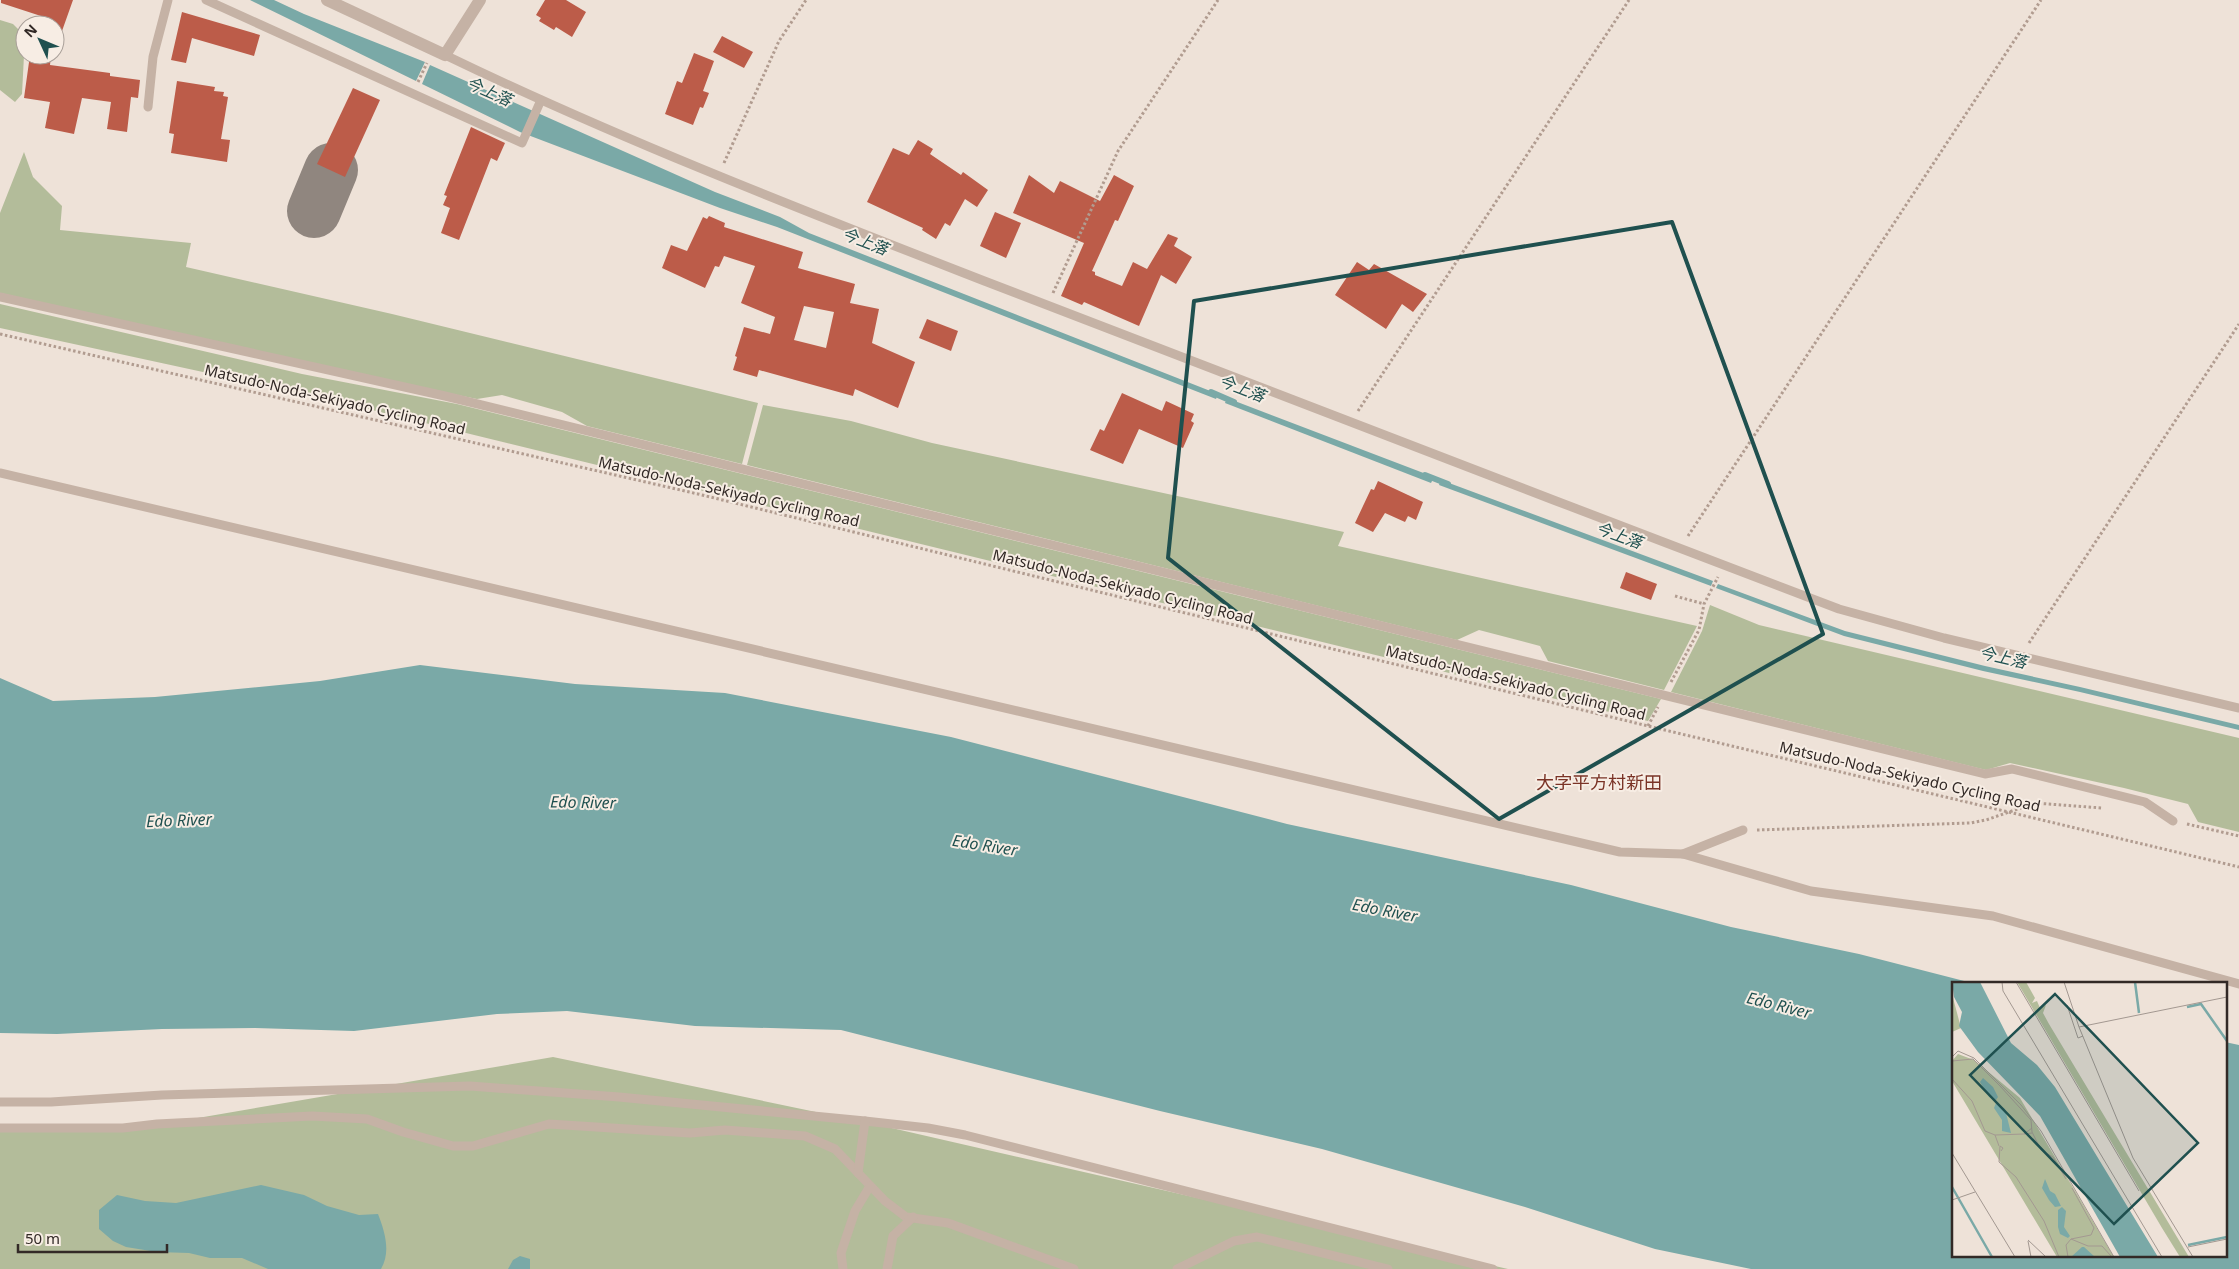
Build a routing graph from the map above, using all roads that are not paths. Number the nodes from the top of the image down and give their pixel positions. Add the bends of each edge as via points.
1 (168, 0) edge
2 (206, 0) edge
3 (326, 0) edge
4 (480, 0) edge
5 (444, 55) junction
6 (539, 102) junction
7 (148, 107) dead end
8 (0, 297) edge
9 (0, 474) edge
10 (2239, 708) edge
11 (2173, 821) road end
12 (1744, 830) road end
13 (1683, 854) junction
14 (2239, 984) edge
15 (0, 1102) edge
16 (865, 1121) junction
17 (0, 1128) edge
18 (858, 1173) junction
19 (870, 1186) junction
20 (913, 1217) junction
21 (843, 1269) edge
22 (887, 1269) edge
23 (1074, 1269) edge
24 (1177, 1269) edge
25 (1388, 1269) edge
26 (1493, 1269) edge

1 - 7 lane via 153,56
2 - 6 lane via 522,143
3 - 5 street
4 - 5 street
5 - 6 lane
6 - 10 lane via 1047,306 1873,620
8 - 11 lane via 455,398 1985,774 2012,768 2145,802
9 - 13 lane via 1620,852
12 - 13 lane
13 - 14 lane via 1811,891 1993,916
15 - 16 lane via 470,1086
16 - 18 lane
16 - 26 lane via 965,1135
17 - 18 lane via 123,1128 312,1116 343,1117 367,1119 453,1146 472,1146 549,1124 690,1133 725,1130 805,1136 835,1149
18 - 19 lane
19 - 20 lane via 906,1217
19 - 21 lane via 855,1211 841,1253
20 - 22 lane via 893,1236
20 - 23 lane via 948,1223
24 - 25 lane via 1234,1241 1257,1237

